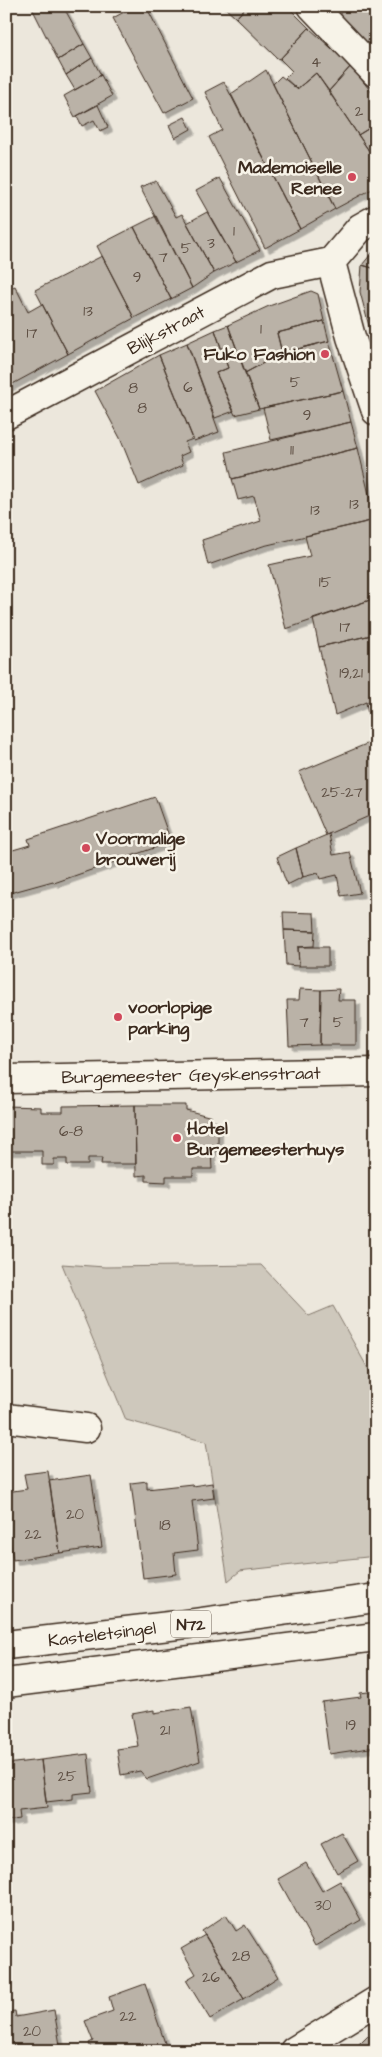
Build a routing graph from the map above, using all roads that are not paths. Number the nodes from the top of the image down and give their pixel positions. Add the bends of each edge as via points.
1 (312, 6) edge
2 (376, 73) edge
3 (376, 219) edge
4 (331, 262) junction
5 (376, 412) edge
6 (6, 415) edge
7 (376, 1072) edge
8 (6, 1079) edge
9 (6, 1418) edge
10 (86, 1428) dead end
11 (376, 1598) edge
12 (376, 1637) edge
13 (6, 1645) edge
14 (6, 1683) edge
15 (376, 2001) edge
16 (294, 2051) edge

1 - 2 street
3 - 4 street via 360,228
4 - 5 street
4 - 6 street, Blijkstraat via 272,274
7 - 8 street, Burgemeester Geyskensstraat
9 - 10 street
11 - 13 street, Kasteletsingel / N72
12 - 14 street, Kasteletsingel / N72
15 - 16 street

